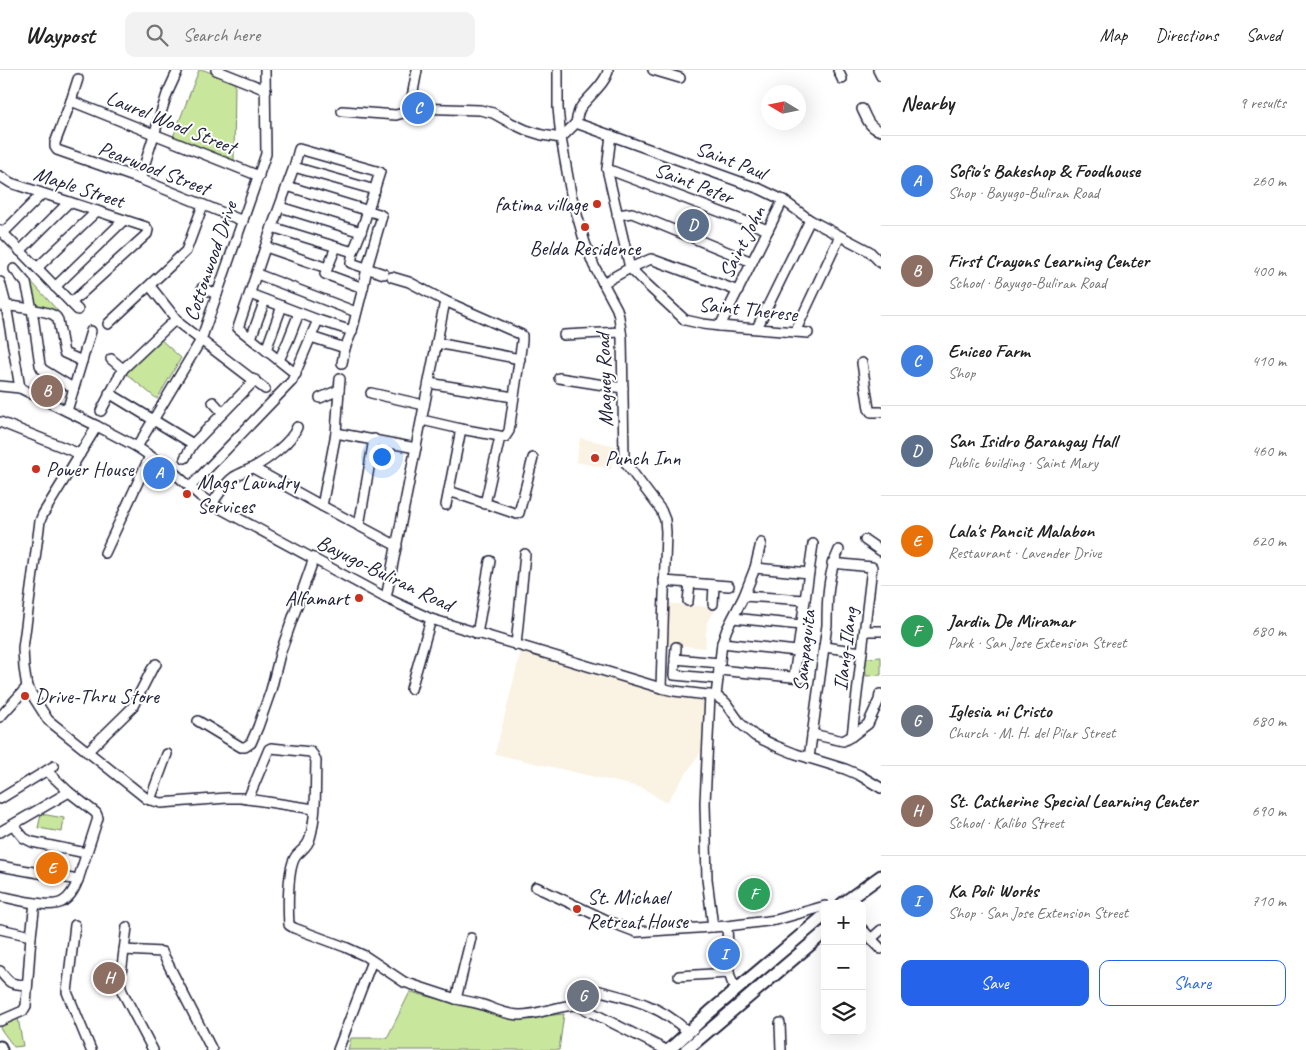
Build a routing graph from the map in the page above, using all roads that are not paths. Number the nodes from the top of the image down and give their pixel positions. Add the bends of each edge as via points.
1 (178, 70) edge
2 (216, 70) edge
3 (265, 70) edge
4 (417, 70) edge
5 (558, 70) edge
6 (608, 70) edge
7 (652, 70) edge
8 (878, 70) edge
9 (881, 76) edge
10 (680, 78) dead end
11 (78, 79) dead end
12 (266, 90) junction
13 (71, 102) junction
14 (413, 108) junction
15 (862, 109) dead end
16 (342, 111) dead end
17 (576, 123) junction
18 (881, 131) edge
19 (154, 134) junction
20 (611, 135) junction
21 (561, 138) junction
22 (294, 167) junction
23 (607, 169) junction
24 (0, 176) edge
25 (259, 176) junction
26 (140, 179) junction
27 (287, 186) junction
28 (374, 190) junction
29 (42, 194) junction
30 (783, 200) junction
31 (69, 202) junction
32 (203, 205) junction
33 (280, 207) junction
34 (97, 211) junction
35 (368, 211) junction
36 (617, 215) junction
37 (124, 220) junction
38 (243, 220) junction
39 (810, 220) junction
40 (272, 227) junction
41 (768, 230) junction
42 (1, 231) edge
43 (361, 232) junction
44 (840, 236) junction
45 (266, 247) junction
46 (336, 247) junction
47 (20, 251) junction
48 (353, 252) junction
49 (752, 262) junction
50 (881, 263) edge
51 (36, 268) junction
52 (327, 268) junction
53 (367, 268) junction
54 (630, 268) junction
55 (14, 269) dead end
56 (257, 274) junction
57 (0, 282) edge
58 (603, 283) junction
59 (150, 286) junction
60 (55, 287) junction
61 (202, 288) dead end
62 (363, 288) junction
63 (738, 291) junction
64 (217, 294) junction
65 (250, 294) junction
66 (265, 300) junction
67 (445, 301) junction
68 (71, 303) junction
69 (3, 306) edge
70 (282, 306) junction
71 (32, 309) junction
72 (78, 310) dead end
73 (356, 312) junction
74 (299, 313) junction
75 (176, 319) junction
76 (318, 320) junction
77 (108, 324) dead end
78 (720, 326) junction
79 (757, 328) junction
80 (91, 331) dead end
81 (352, 331) junction
82 (622, 332) junction
83 (795, 332) junction
84 (808, 333) dead end
85 (564, 335) dead end
86 (252, 338) junction
87 (311, 338) junction
88 (201, 340) junction
89 (437, 343) junction
90 (346, 348) junction
91 (266, 350) junction
92 (111, 359) dead end
93 (520, 359) junction
94 (279, 360) junction
95 (82, 361) junction
96 (342, 363) dead end
97 (862, 363) dead end
98 (123, 369) junction
99 (296, 374) junction
100 (559, 378) dead end
101 (340, 379) dead end
102 (255, 380) junction
103 (429, 383) junction
104 (0, 386) edge
105 (20, 388) junction
106 (73, 388) junction
107 (623, 388) junction
108 (265, 389) dead end
109 (340, 390) junction
110 (109, 393) junction
111 (371, 393) dead end
112 (513, 397) junction
113 (320, 398) dead end
114 (213, 402) dead end
115 (424, 405) junction
116 (101, 411) dead end
117 (67, 412) junction
118 (881, 412) edge
119 (223, 413) junction
120 (153, 420) junction
121 (422, 420) junction
122 (0, 422) edge
123 (97, 426) junction
124 (297, 427) dead end
125 (460, 429) junction
126 (336, 433) junction
127 (500, 437) junction
128 (374, 439) junction
129 (193, 444) junction
130 (137, 447) junction
131 (416, 448) junction
132 (80, 454) junction
133 (150, 456) junction
134 (185, 458) dead end
135 (533, 458) dead end
136 (254, 468) junction
137 (191, 486) junction
138 (449, 492) junction
139 (212, 504) junction
140 (485, 504) junction
141 (446, 505) dead end
142 (322, 506) junction
143 (359, 526) junction
144 (865, 540) dead end
145 (761, 543) dead end
146 (813, 544) dead end
147 (397, 546) junction
148 (838, 550) dead end
149 (881, 551) edge
150 (105, 553) dead end
151 (525, 554) dead end
152 (314, 558) junction
153 (490, 561) dead end
154 (832, 563) junction
155 (755, 568) junction
156 (809, 573) junction
157 (664, 581) junction
158 (690, 583) junction
159 (714, 585) junction
160 (729, 586) dead end
161 (744, 596) junction
162 (386, 598) junction
163 (805, 600) junction
164 (688, 601) dead end
165 (713, 604) dead end
166 (733, 618) junction
167 (431, 619) junction
168 (801, 625) junction
169 (865, 631) junction
170 (881, 631) edge
171 (477, 634) junction
172 (722, 643) junction
173 (516, 645) junction
174 (676, 647) dead end
175 (824, 647) junction
176 (797, 651) junction
177 (862, 652) junction
178 (675, 659) junction
179 (156, 664) dead end
180 (719, 671) junction
181 (27, 686) junction
182 (661, 688) junction
183 (411, 689) dead end
184 (880, 694) edge
185 (713, 695) junction
186 (0, 717) edge
187 (198, 721) dead end
188 (812, 734) junction
189 (852, 736) junction
190 (88, 752) junction
191 (167, 754) dead end
192 (809, 758) junction
193 (881, 788) edge
194 (69, 792) junction
195 (0, 799) edge
196 (248, 799) junction
197 (150, 800) junction
198 (314, 810) junction
199 (13, 825) junction
200 (0, 832) edge
201 (86, 853) junction
202 (0, 866) edge
203 (880, 877) edge
204 (78, 880) junction
205 (536, 887) dead end
206 (0, 896) edge
207 (848, 900) edge
208 (859, 900) edge
209 (35, 903) junction
210 (821, 907) edge
211 (821, 919) edge
212 (75, 925) dead end
213 (727, 926) junction
214 (127, 927) dead end
215 (713, 927) junction
216 (0, 929) edge
217 (881, 930) edge
218 (866, 933) edge
219 (821, 935) edge
220 (31, 936) junction
221 (471, 938) dead end
222 (872, 938) junction
223 (881, 949) edge
224 (124, 950) junction
225 (372, 961) junction
226 (0, 971) edge
227 (729, 973) junction
228 (679, 976) dead end
229 (27, 985) junction
230 (738, 989) junction
231 (596, 990) dead end
232 (456, 999) junction
233 (0, 1021) edge
234 (780, 1024) dead end
235 (688, 1032) junction
236 (91, 1050) edge
237 (153, 1050) edge
238 (212, 1050) edge
239 (338, 1050) edge
240 (668, 1050) edge
241 (686, 1050) edge
242 (781, 1050) edge

1 - 19 street
2 - 12 street
3 - 12 street, Cottonwood Drive
4 - 14 street
5 - 21 street, Maguey Road
6 - 17 street via 606,79 580,109
7 - 10 street
8 - 9 street
11 - 13 street
12 - 25 street, Cottonwood Drive via 266,154
13 - 19 street, Laurel Wood Street
13 - 26 street, Pearwood Street via 54,143 57,150
14 - 16 street via 396,115
14 - 21 street via 480,110 526,130
15 - 18 street via 872,127
17 - 20 street, Saint Paul
17 - 21 street
19 - 25 street, Laurel Wood Street
19 - 26 street
20 - 23 street
20 - 30 street, Saint Paul
21 - 58 street, Maguey Road via 571,194 585,243
22 - 27 street
22 - 28 street
22 - 28 street via 299,150 380,172
23 - 36 street
23 - 41 street, Saint Peter
24 - 29 street, Maple Street
25 - 38 street, Cottonwood Drive
26 - 32 street, Pearwood Street
27 - 33 street
27 - 35 street
28 - 35 street
29 - 31 street, Maple Street
29 - 42 street
30 - 39 street, Saint Paul
30 - 41 street, Saint John
31 - 34 street, Maple Street
31 - 47 street
32 - 38 street, Pearwood Street
32 - 59 street via 186,251
33 - 40 street
33 - 43 street
34 - 37 street, Maple Street
34 - 51 street
35 - 43 street
35 - 53 street via 380,214 382,218
36 - 49 street via 632,213
36 - 54 street
37 - 60 street
37 - 68 street, Maple Street via 146,227 147,234
38 - 64 street, Cottonwood Drive
39 - 44 street, Saint Paul
39 - 79 street
40 - 45 street
40 - 46 street
41 - 49 street, Saint John
42 - 47 street
43 - 48 street
44 - 50 street, Saint Paul via 870,251
44 - 83 street
45 - 52 street
45 - 56 street
46 - 48 street
46 - 52 street
47 - 51 street
48 - 53 street via 351,263
49 - 63 street, Saint John
51 - 60 street
52 - 62 street via 325,274
53 - 62 street
53 - 67 street via 409,282
54 - 58 street
54 - 63 street via 651,259
54 - 78 street, Saint Therese via 685,320
55 - 71 street via 26,283
56 - 65 street
56 - 73 street
57 - 69 street
58 - 82 street, Maguey Road via 617,309
59 - 75 street
59 - 77 street
60 - 68 street
61 - 64 street
62 - 73 street
63 - 78 street, Saint John
64 - 88 street, Cottonwood Drive
65 - 66 street
65 - 86 street via 238,328
66 - 70 street
66 - 86 street
67 - 89 street
67 - 93 street via 522,335
68 - 72 street
69 - 71 street
69 - 105 street
70 - 74 street
70 - 91 street
71 - 95 street via 57,317 64,353
71 - 106 street via 42,369
73 - 81 street
74 - 76 street
74 - 94 street
75 - 88 street
75 - 98 street
76 - 81 street
76 - 87 street
78 - 79 street, Saint Therese
79 - 83 street, Saint Therese
80 - 95 street
81 - 90 street
82 - 85 street
82 - 107 street, Maguey Road
83 - 84 street, Saint Therese
86 - 91 street
87 - 90 street
87 - 99 street
88 - 102 street
88 - 120 street, Cottonwood Drive
89 - 93 street
89 - 103 street
90 - 96 street
91 - 94 street
92 - 98 street
93 - 112 street
94 - 99 street
95 - 106 street
97 - 118 street via 869,409
98 - 110 street
99 - 137 street
100 - 107 street
101 - 109 street
102 - 108 street
102 - 119 street
103 - 112 street
103 - 115 street
104 - 105 street, Bayugo-Buliran Road
105 - 117 street, Bayugo-Buliran Road
106 - 117 street
107 - 157 street, Maguey Road via 624,457 665,520
109 - 113 street
109 - 126 street
110 - 116 street
110 - 120 street
111 - 115 street
112 - 127 street via 508,434
114 - 119 street
115 - 121 street
117 - 123 street, Bayugo-Buliran Road
119 - 129 street
120 - 129 street
120 - 130 street, Cottonwood Drive
121 - 125 street
121 - 131 street
122 - 132 street
123 - 130 street, Bayugo-Buliran Road
123 - 132 street
124 - 136 street via 286,443
125 - 127 street
125 - 138 street
126 - 128 street
126 - 142 street
127 - 140 street
128 - 131 street
128 - 143 street
129 - 134 street
130 - 133 street, Bayugo-Buliran Road
131 - 147 street
132 - 181 street via 40,521 23,648
133 - 137 street, Bayugo-Buliran Road
133 - 150 street
135 - 140 street via 519,513
136 - 139 street via 225,484
136 - 142 street
137 - 139 street, Bayugo-Buliran Road
138 - 140 street
138 - 141 street
139 - 152 street, Bayugo-Buliran Road
142 - 143 street
143 - 147 street
144 - 149 street
145 - 155 street
146 - 156 street
147 - 162 street
148 - 154 street, Sampaguita
151 - 173 street
152 - 162 street, Bayugo-Buliran Road
152 - 187 street via 251,743 241,747
153 - 171 street
154 - 169 street, Ilang-Ilang via 872,567
154 - 175 street, Sampaguita
155 - 156 street
155 - 161 street
156 - 163 street
157 - 158 street
157 - 182 street, Maguey Road
158 - 159 street
158 - 164 street
159 - 160 street
159 - 165 street
161 - 163 street
161 - 166 street
162 - 167 street, Bayugo-Buliran Road
163 - 168 street
166 - 168 street
166 - 172 street
167 - 171 street, Bayugo-Buliran Road
167 - 183 street
168 - 176 street
169 - 170 street
169 - 177 street, Ilang-Ilang
171 - 173 street, Bayugo-Buliran Road
172 - 176 street
172 - 180 street
173 - 182 street, Bayugo-Buliran Road
174 - 178 street
175 - 177 street
175 - 188 street, Sampaguita
176 - 180 street via 798,678
177 - 189 street, Ilang-Ilang
178 - 180 street
178 - 180 street via 674,675
179 - 190 street via 132,708
180 - 185 street
181 - 186 street
181 - 190 street via 48,720
182 - 185 street, Bayugo-Buliran Road
184 - 189 street via 868,724
185 - 192 street via 726,703 741,724 755,736
185 - 215 street via 705,803
188 - 189 street via 843,740
188 - 192 street, Sampaguita
190 - 197 street
191 - 197 street
192 - 193 street via 845,768
194 - 195 street via 50,769
194 - 199 street
194 - 201 street via 98,818
196 - 197 street via 161,803
196 - 198 street
196 - 198 street via 269,749 311,752 316,761
198 - 225 street via 310,840 292,865 289,925
199 - 200 street
199 - 201 street via 32,842
201 - 204 street
202 - 204 street
203 - 207 main road
203 - 208 main road
204 - 209 street via 63,902
205 - 215 street via 636,932
206 - 209 street
209 - 220 street
210 - 213 street via 776,920
211 - 230 main road
212 - 236 street via 66,992
213 - 215 street
213 - 227 street
214 - 224 street
216 - 220 street
217 - 222 street
218 - 222 street
219 - 241 main road
220 - 229 street
221 - 232 street
222 - 223 street
224 - 237 street via 122,991
224 - 238 street via 162,952
225 - 232 street via 404,982
225 - 239 street
226 - 229 street via 8,982
227 - 228 street
227 - 230 street
229 - 233 street via 23,1011
230 - 235 main road
231 - 235 street via 638,1001 680,1024
232 - 240 street via 502,1013 521,1015 577,1004
234 - 242 street
235 - 240 main road

